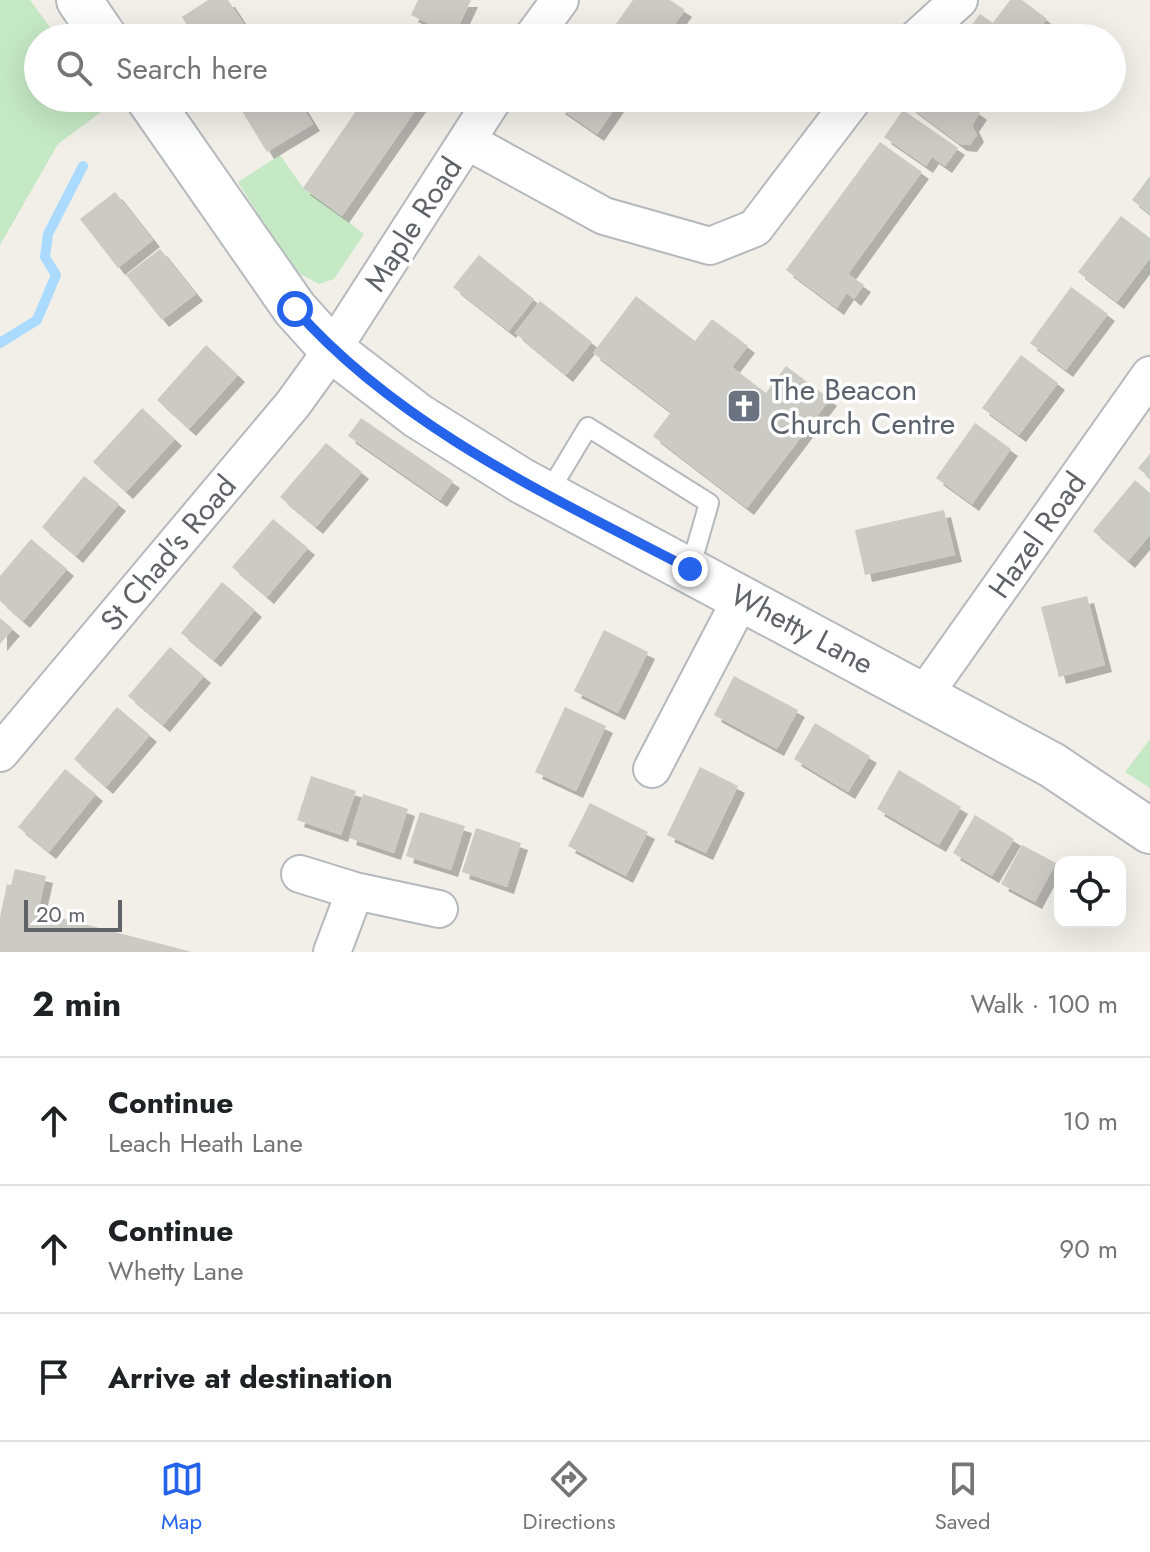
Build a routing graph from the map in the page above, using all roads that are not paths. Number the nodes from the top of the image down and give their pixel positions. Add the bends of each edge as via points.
1 (79, 0) edge
2 (560, 0) edge
3 (959, 0) edge
4 (95, 24) edge
5 (535, 24) edge
6 (932, 24) edge
7 (158, 112) edge
8 (485, 112) edge
9 (843, 112) edge
10 (467, 141) junction
11 (332, 350) junction
12 (1150, 375) edge
13 (547, 495) junction
14 (690, 569) junction
15 (742, 597) junction
16 (924, 695) junction
17 (0, 753) edge
18 (652, 769) dead end
19 (1150, 831) edge
20 (300, 874) dead end
21 (355, 891) junction
22 (439, 909) dead end
23 (332, 952) edge

1 - 4 street
2 - 5 street
3 - 6 street
7 - 11 street, Whetty Lane via 295,309
8 - 10 street, Maple Road
9 - 10 street via 755,228 710,246 604,216
10 - 11 street, Maple Road
11 - 13 street, Whetty Lane via 418,416
11 - 17 street, St Chad's Road via 293,404
12 - 16 street, Hazel Road
13 - 14 street, Whetty Lane
13 - 14 lane via 588,427 709,503
14 - 15 street, Whetty Lane
15 - 16 street, Whetty Lane
15 - 18 street
16 - 19 street, Whetty Lane via 1052,765
20 - 21 street
21 - 22 street
21 - 23 street

